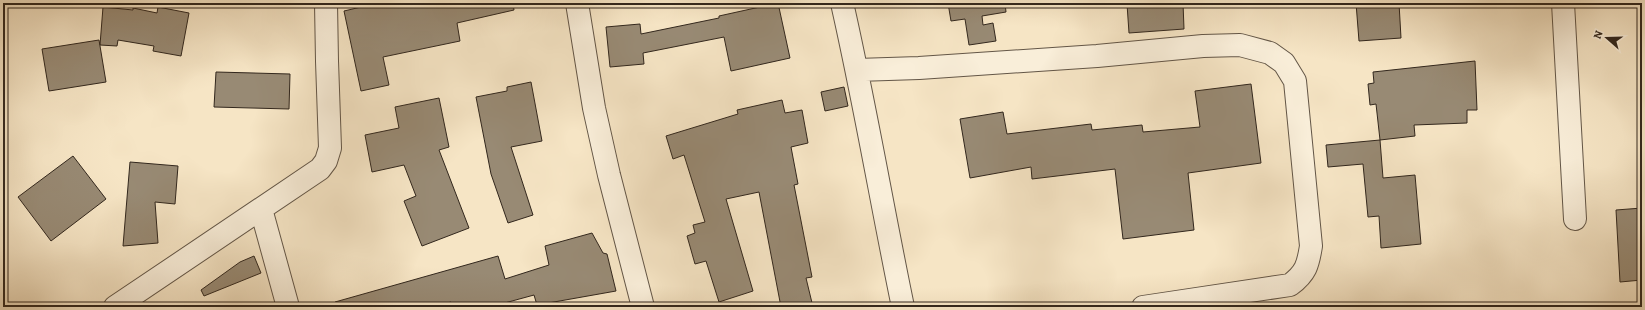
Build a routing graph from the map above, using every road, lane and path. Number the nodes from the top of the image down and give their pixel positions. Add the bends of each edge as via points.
1 (326, 3) edge
2 (577, 3) edge
3 (842, 3) edge
4 (1563, 3) edge
5 (857, 70) junction
6 (261, 209) junction
7 (1575, 219) dead end
8 (115, 307) edge
9 (288, 307) edge
10 (643, 307) edge
11 (903, 307) edge
12 (1143, 307) edge

1 - 6 street via 329,155 320,168
2 - 10 street via 608,175
3 - 5 street
4 - 7 street
5 - 11 street
5 - 12 street via 919,68 1232,45 1270,53 1284,63 1295,81 1311,246 1308,265 1299,278 1290,285
6 - 8 street
6 - 9 street

